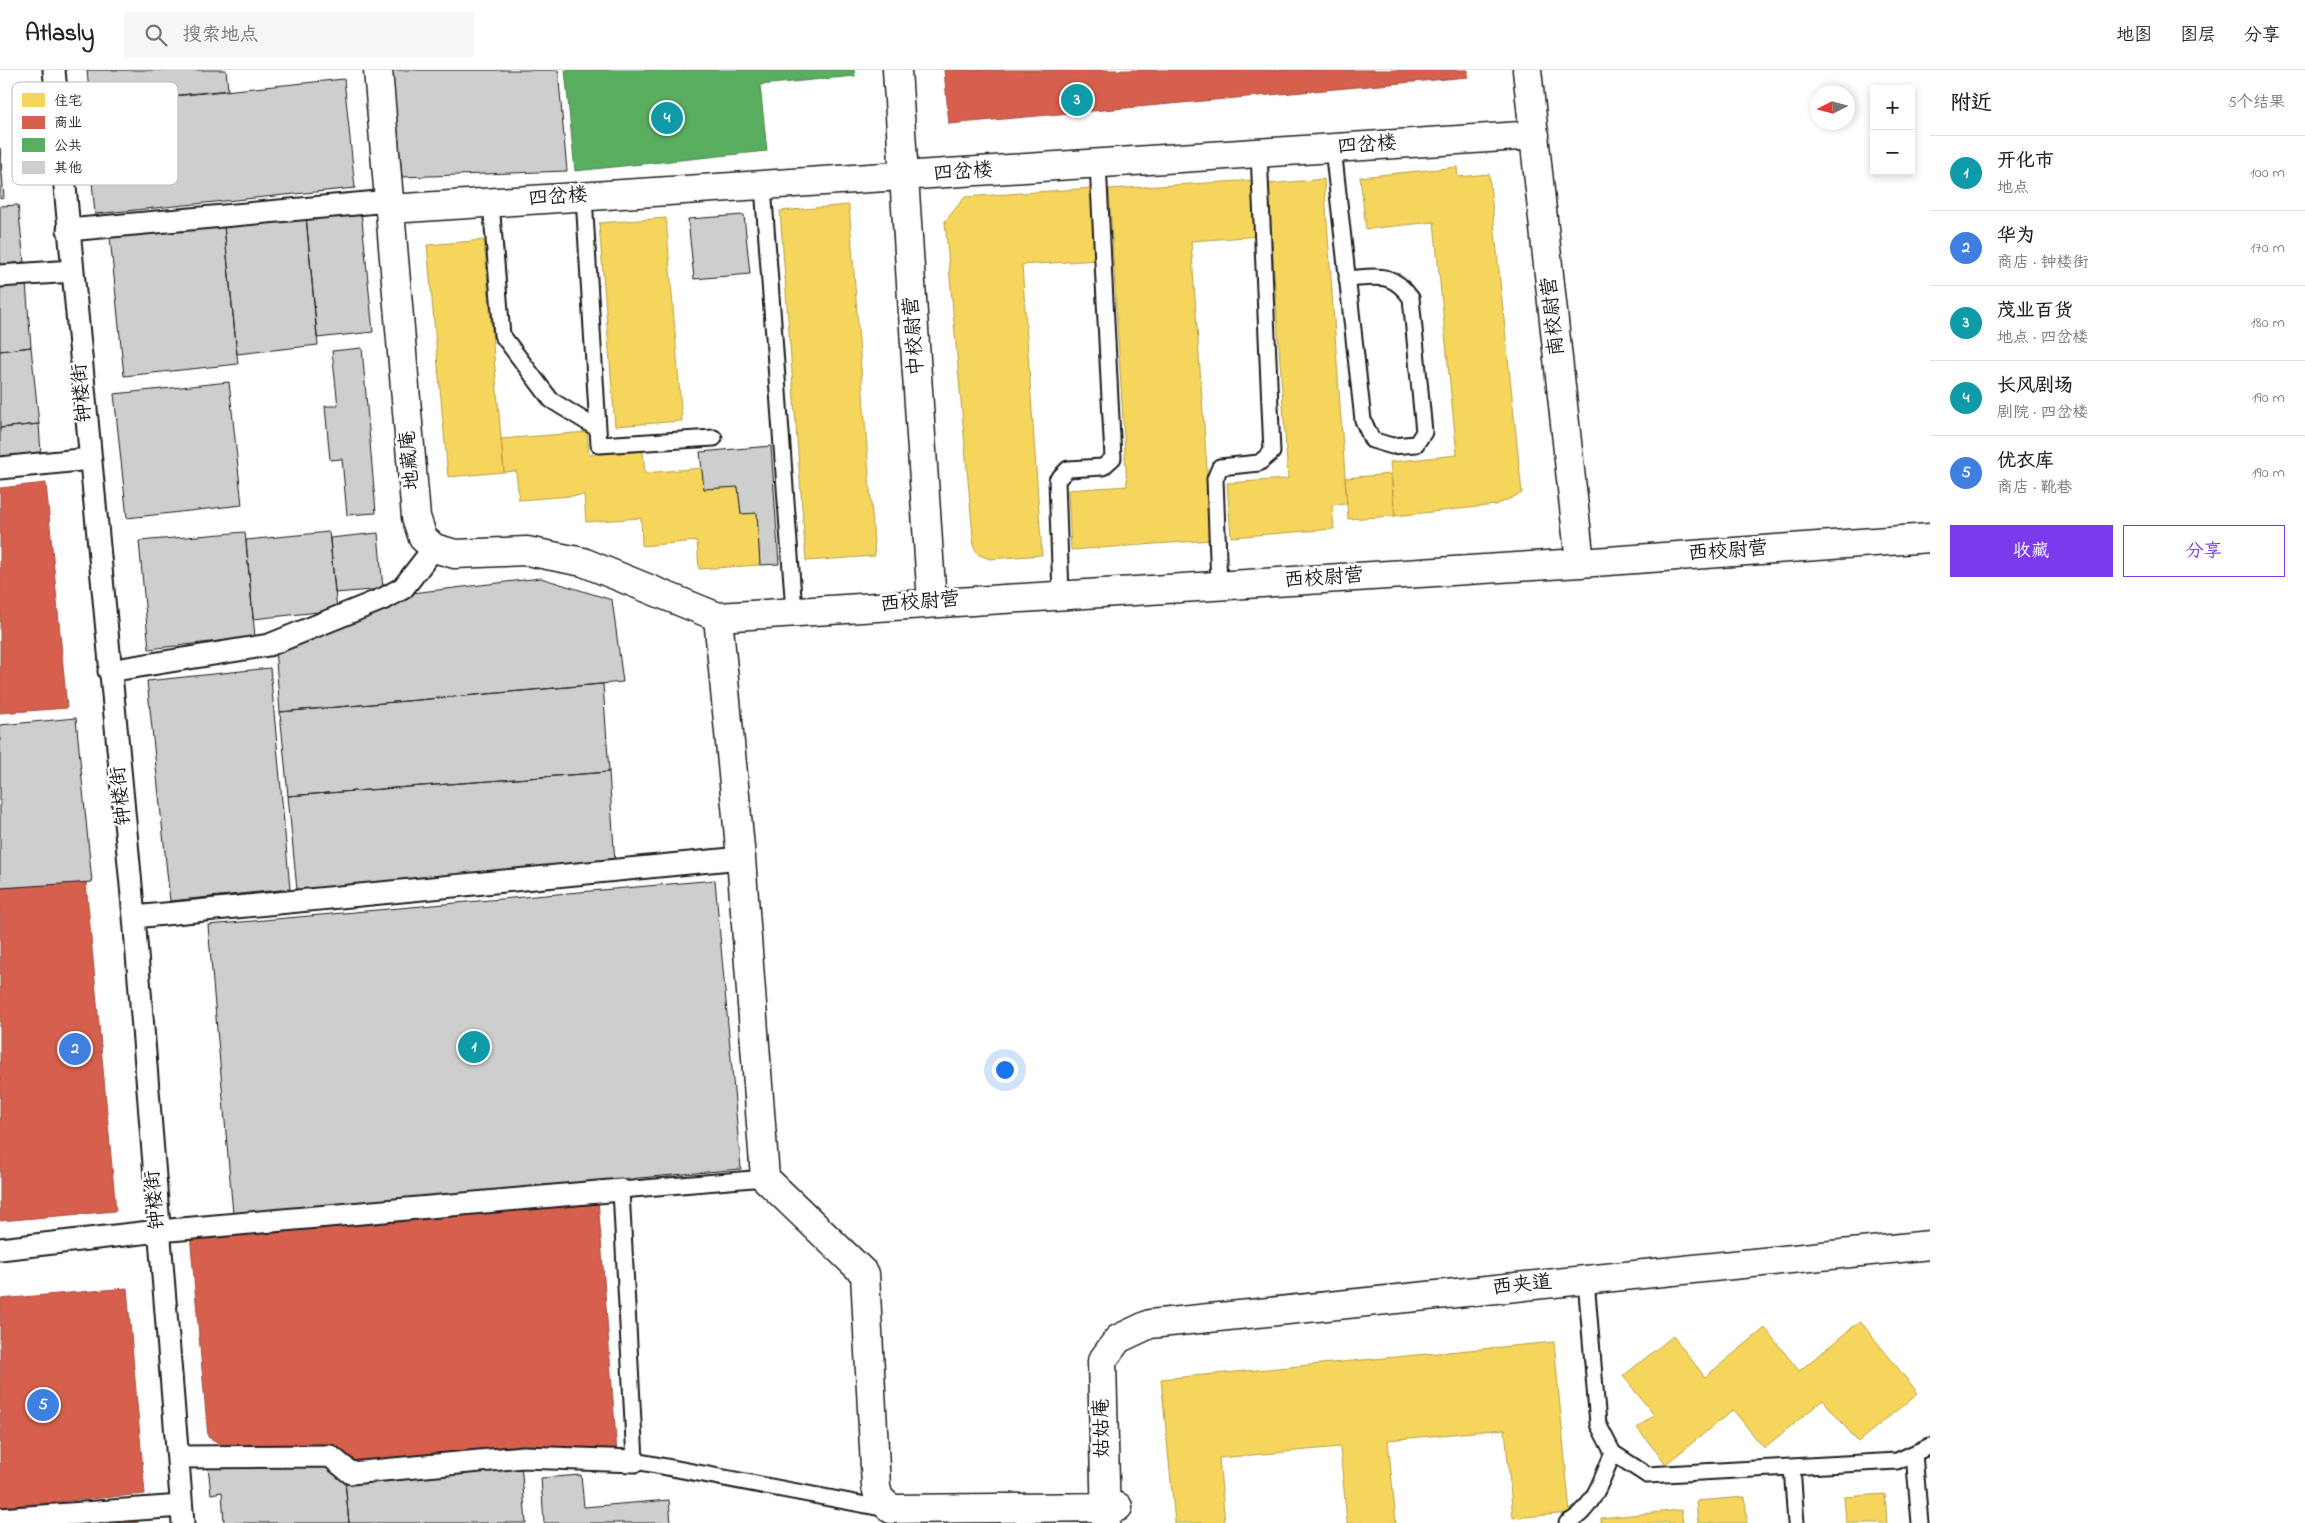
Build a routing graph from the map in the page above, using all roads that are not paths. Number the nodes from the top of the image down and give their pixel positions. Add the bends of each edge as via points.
1 (378, 70) edge
2 (897, 70) edge
3 (1527, 70) edge
4 (1535, 135) junction
5 (1333, 148) junction
6 (1259, 153) junction
7 (1098, 164) junction
8 (904, 176) junction
9 (64, 185) edge
10 (763, 186) junction
11 (584, 196) junction
12 (491, 202) junction
13 (390, 205) junction
14 (68, 230) junction
15 (72, 271) junction
16 (0, 276) edge
17 (1347, 279) junction
18 (598, 429) junction
19 (714, 438) dead end
20 (90, 460) junction
21 (0, 468) edge
22 (1930, 538) edge
23 (434, 548) junction
24 (1580, 563) junction
25 (1219, 585) junction
26 (1061, 595) junction
27 (932, 603) junction
28 (794, 612) junction
29 (718, 617) junction
30 (110, 671) junction
31 (741, 858) junction
32 (134, 917) junction
33 (765, 1178) junction
34 (621, 1190) junction
35 (159, 1231) junction
36 (1930, 1245) edge
37 (0, 1249) edge
38 (1930, 1261) edge
39 (1587, 1287) junction
40 (1121, 1347) joint
41 (1930, 1446) edge
42 (1613, 1453) junction
43 (1914, 1454) junction
44 (178, 1457) junction
45 (635, 1461) junction
46 (1792, 1467) junction
47 (891, 1509) junction
48 (182, 1514) edge
49 (1112, 1515) edge
50 (0, 1519) edge
51 (1567, 1523) edge
52 (1796, 1523) edge
53 (1920, 1523) edge

1 - 13 street, 地藏庵
2 - 8 street, 中校尉营
3 - 4 street, 南校尉营
4 - 5 street, 四岔楼
4 - 24 street, 南校尉营
5 - 6 street, 四岔楼
5 - 17 lane
6 - 7 street, 四岔楼
6 - 25 lane via 1272,452 1259,463 1220,467 1215,480
7 - 8 street, 四岔楼
7 - 26 lane via 1113,458 1103,467 1068,469 1058,480
8 - 10 street, 四岔楼
8 - 27 street, 中校尉营
9 - 14 street, 钟楼街
10 - 11 street, 四岔楼
10 - 28 lane
11 - 12 street, 四岔楼
11 - 18 lane
12 - 13 street, 四岔楼
12 - 18 lane via 502,335 551,400
13 - 14 street
13 - 23 street, 地藏庵 via 416,517 423,538
14 - 15 street, 钟楼街
15 - 16 street
15 - 20 street, 钟楼街
17 - 17 lane via 1363,420 1372,440 1392,446 1416,444 1424,432 1411,298 1402,285 1383,277
18 - 19 lane via 599,445
20 - 21 street
20 - 30 street, 钟楼街
22 - 24 street, 西校尉营
23 - 29 street via 455,554 527,551 583,562
23 - 30 street via 403,588 269,645
24 - 25 street, 西校尉营
25 - 26 street, 西校尉营
26 - 27 street, 西校尉营
27 - 28 street, 西校尉营
28 - 29 street, 西校尉营
29 - 31 street
30 - 32 street, 钟楼街
31 - 32 street
31 - 33 street
32 - 35 street, 钟楼街
33 - 34 lane
33 - 47 street via 865,1274 876,1486 879,1498
34 - 35 street
34 - 45 lane
35 - 37 street
35 - 44 street, 钟楼街
36 - 39 street, 西夹道
38 - 39 street, 西夹道
39 - 40 street, 西夹道 via 1150,1339
39 - 42 lane via 1598,1424
40 - 49 street, 姑姑庵 via 1116,1371
41 - 43 lane
42 - 46 lane via 1647,1475
42 - 51 lane via 1591,1502
43 - 46 lane via 1897,1461
43 - 53 lane
44 - 45 street via 330,1456 351,1473 523,1458
44 - 48 street, 钟楼街
45 - 47 lane
46 - 52 lane
47 - 49 street
48 - 50 street

